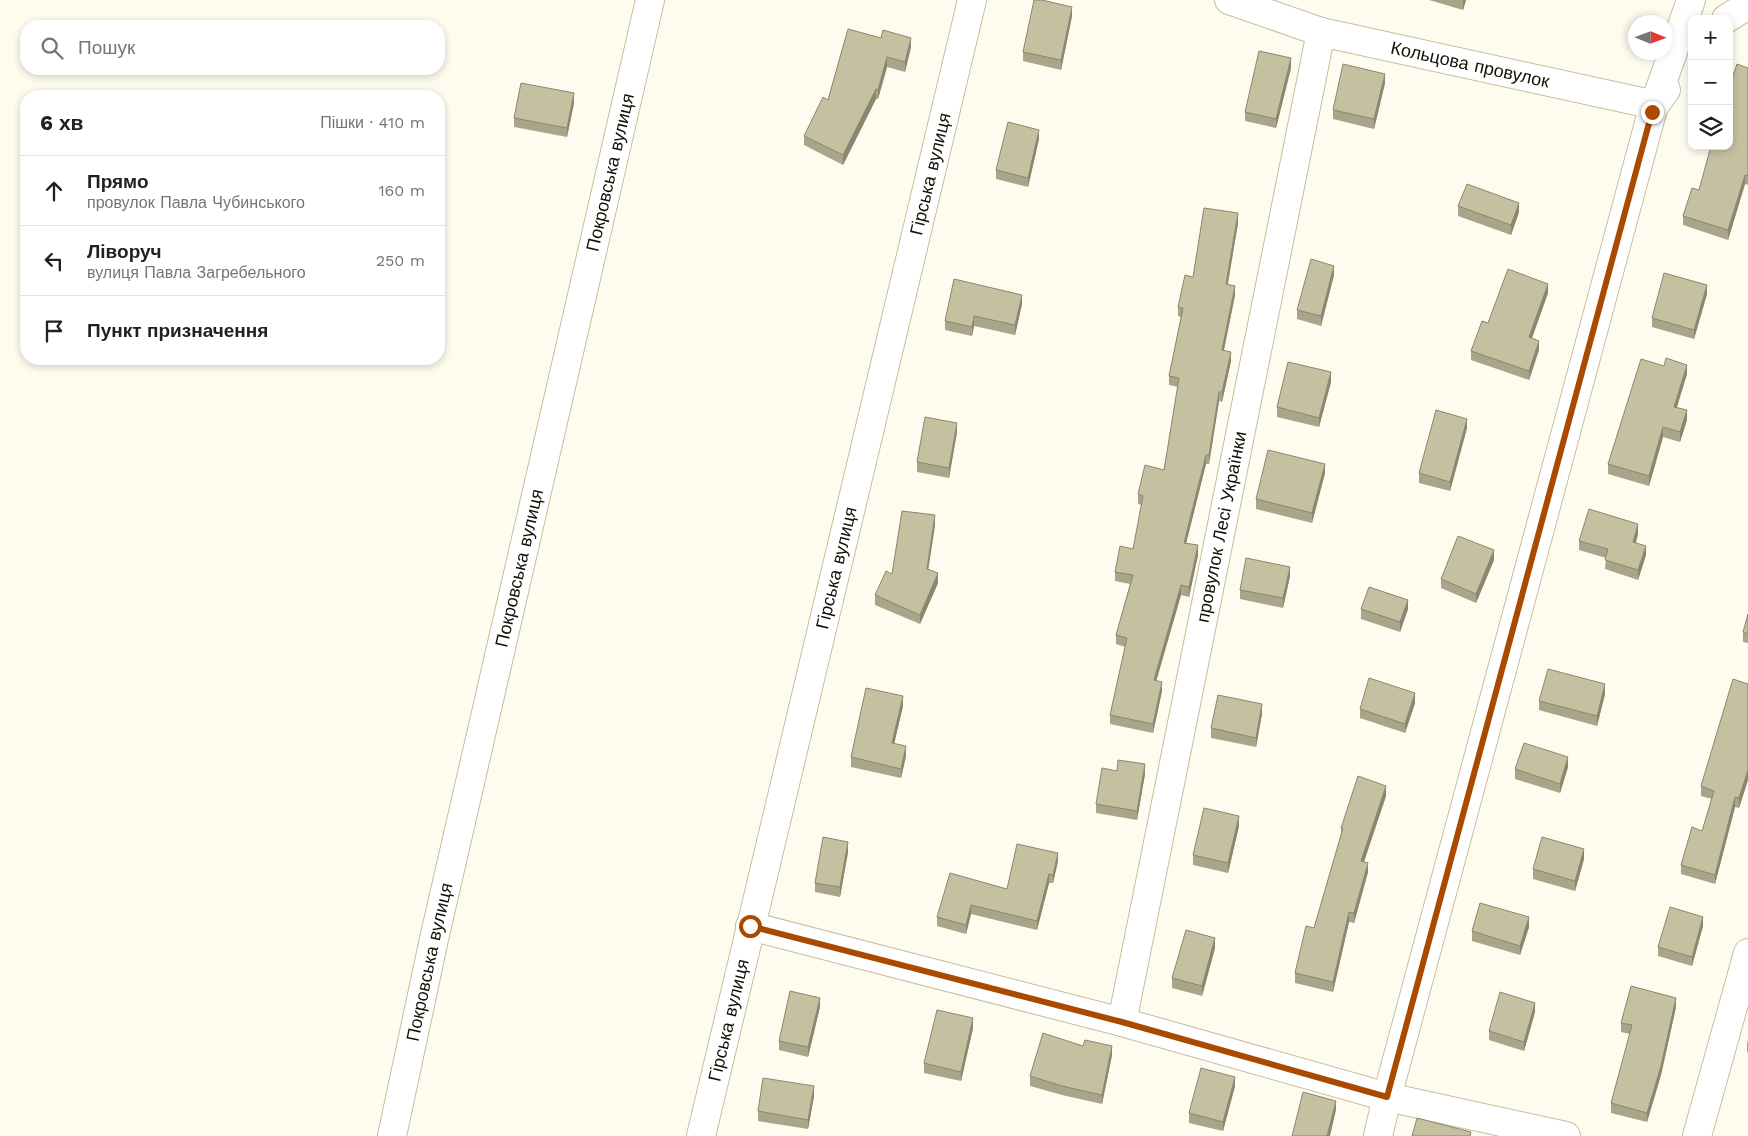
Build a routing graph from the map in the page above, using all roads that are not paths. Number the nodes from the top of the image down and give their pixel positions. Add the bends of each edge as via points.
1 (650, 0) edge
2 (972, 0) edge
3 (1229, 0) edge
4 (1691, 0) edge
5 (1748, 5) edge
6 (1732, 15) edge
7 (1321, 32) junction
8 (1690, 60) edge
9 (1654, 109) junction
10 (750, 926) junction
11 (1748, 953) edge
12 (1122, 1022) junction
13 (1387, 1097) junction
14 (392, 1136) edge
15 (701, 1136) edge
16 (1378, 1136) edge
17 (1566, 1136) edge
18 (1697, 1136) edge

1 - 14 street, Покровська вулиця via 434,939
2 - 10 street, Гірська вулиця
3 - 7 street, Кольцова провулок
4 - 9 street
5 - 6 street
7 - 9 street, Кольцова провулок
7 - 12 street, провулок Лесі Українки
8 - 9 street
9 - 13 street
10 - 12 street
10 - 15 street, Гірська вулиця
11 - 18 street
12 - 13 street
13 - 16 street
13 - 17 street

